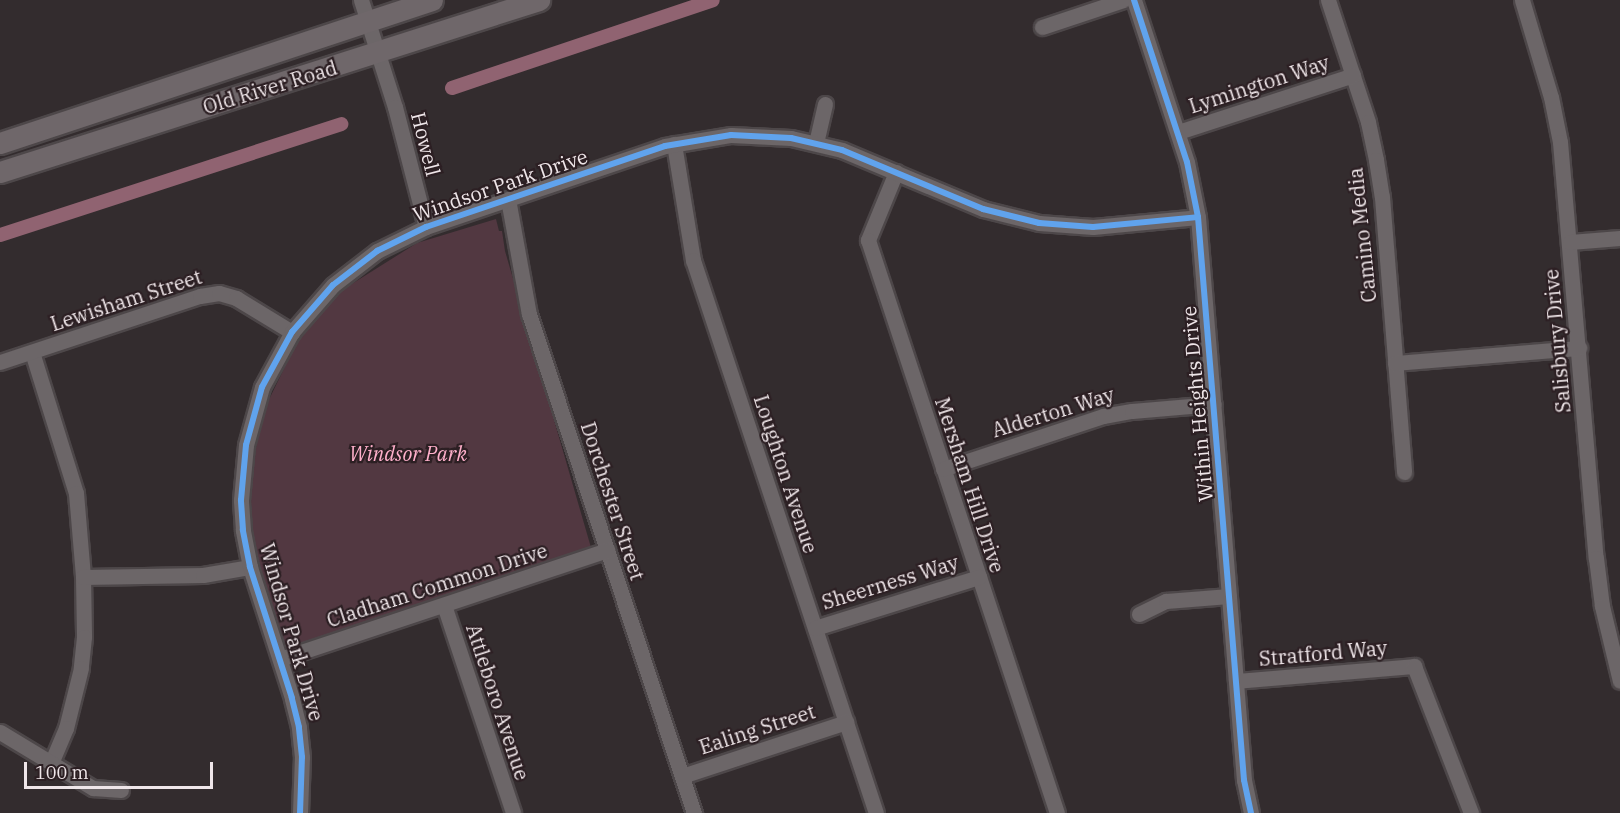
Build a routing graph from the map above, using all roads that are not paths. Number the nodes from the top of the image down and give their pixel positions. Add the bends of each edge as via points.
1 (361, 0) edge
2 (432, 0) edge
3 (538, 0) edge
4 (1123, 0) edge
5 (1134, 0) edge
6 (1328, 0) edge
7 (1522, 0) edge
8 (368, 21) junction
9 (1042, 27) dead end
10 (378, 53) junction
11 (1353, 75) junction
12 (825, 104) dead end
13 (36, 131) junction
14 (1178, 132) junction
15 (816, 142) junction
16 (0, 143) edge
17 (674, 144) junction
18 (0, 161) edge
19 (0, 172) edge
20 (896, 172) junction
21 (508, 199) junction
22 (1198, 217) junction
23 (426, 227) junction
24 (1620, 238) edge
25 (1570, 242) junction
26 (292, 332) junction
27 (1579, 348) junction
28 (32, 352) junction
29 (0, 362) edge
30 (1395, 363) junction
31 (1214, 404) junction
32 (943, 469) junction
33 (1404, 472) dead end
34 (607, 550) junction
35 (250, 567) junction
36 (83, 577) junction
37 (979, 577) junction
38 (1229, 596) junction
39 (444, 605) junction
40 (1139, 614) dead end
41 (814, 628) junction
42 (280, 659) junction
43 (1236, 681) junction
44 (1620, 681) edge
45 (846, 722) junction
46 (0, 732) edge
47 (51, 764) junction
48 (682, 776) junction
49 (121, 790) dead end
50 (300, 813) edge
51 (513, 813) edge
52 (694, 813) edge
53 (876, 813) edge
54 (1057, 813) edge
55 (1251, 813) edge
56 (1471, 813) edge

1 - 8 street, Howell
2 - 8 main road, Old River Road
3 - 10 main road, Old River Road
4 - 9 street
5 - 14 street, Within Heights Drive
6 - 11 street, Camino Media
7 - 25 street, Salisbury Drive via 1560,142
8 - 10 street, Howell
8 - 13 main road, Old River Road
10 - 19 main road, Old River Road
10 - 23 street, Howell
11 - 14 street, Lymington Way
11 - 30 street, Camino Media via 1378,169
12 - 15 street
13 - 16 main road, Old River Road
13 - 18 main road via 27,152
14 - 22 street, Within Heights Drive
15 - 17 street, Windsor Park Drive via 731,135
15 - 20 street, Windsor Park Drive
17 - 21 street, Windsor Park Drive
17 - 41 street, Loughton Avenue via 693,260
20 - 22 street, Windsor Park Drive via 983,208 1039,223 1092,227
20 - 32 street, Mersham Hill Drive via 868,240
21 - 23 street, Windsor Park Drive
21 - 34 street, Dorchester Street via 529,314
22 - 31 street, Within Heights Drive
23 - 26 street, Windsor Park Drive via 352,268 312,306
24 - 25 street
25 - 27 street, Salisbury Drive
26 - 28 street, Lewisham Street via 219,292
26 - 35 street, Windsor Park Drive via 262,387 246,445 241,500
27 - 30 street
27 - 44 street, Salisbury Drive via 1596,558 1602,606
28 - 29 street, Lewisham Street
28 - 36 street via 76,493
30 - 33 street, Camino Media
31 - 32 street, Alderton Way via 1103,416
31 - 38 street, Within Heights Drive
32 - 37 street, Mersham Hill Drive
34 - 39 street, Cladham Common Drive
34 - 48 street, Dorchester Street
35 - 36 street via 203,575
35 - 42 street, Windsor Park Drive
36 - 47 street via 81,668 66,728
37 - 41 street, Sheerness Way
37 - 54 street, Mersham Hill Drive
38 - 40 street via 1166,601
38 - 43 street, Within Heights Drive
39 - 42 street, Cladham Common Drive
39 - 51 street, Attleboro Avenue
41 - 45 street, Loughton Avenue
42 - 50 street, Windsor Park Drive via 299,727
43 - 55 street, Within Heights Drive
43 - 56 street, Stratford Way via 1414,666
45 - 48 street, Ealing Street
45 - 53 street, Loughton Avenue
46 - 47 street
47 - 49 street via 93,788
48 - 52 street, Dorchester Street

